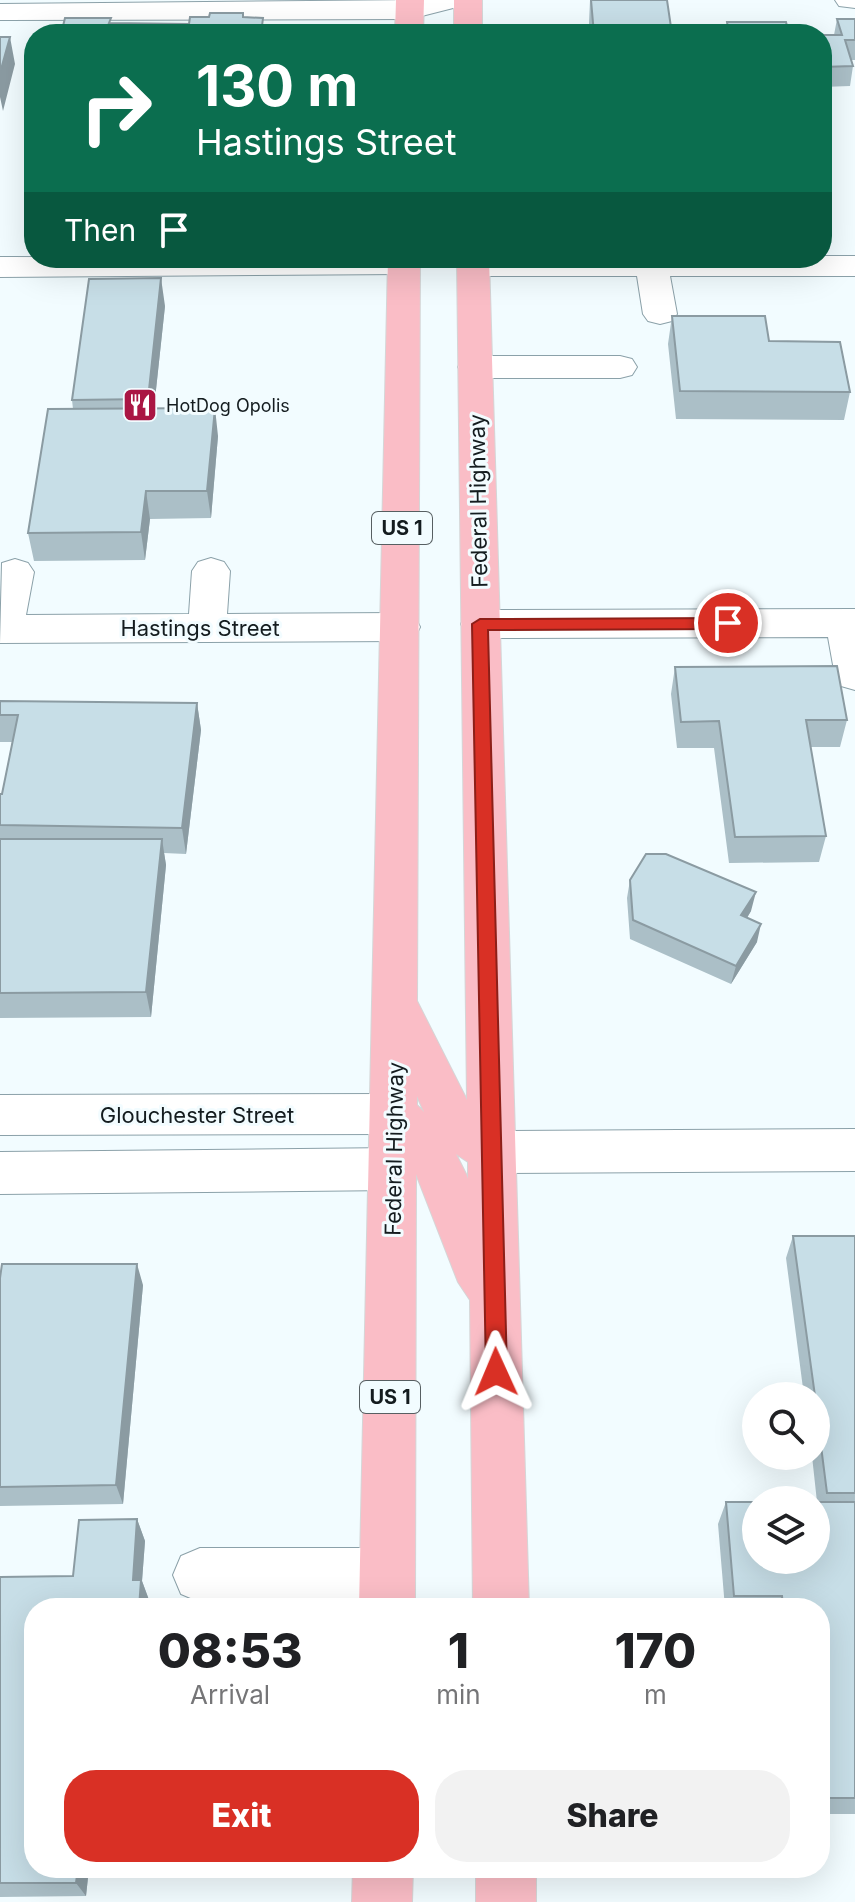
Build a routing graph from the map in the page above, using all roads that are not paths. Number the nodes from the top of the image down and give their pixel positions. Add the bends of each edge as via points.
1 (451, 0) edge
2 (468, 0) edge
3 (179, 5) edge
4 (0, 12) edge
5 (410, 15) edge
6 (468, 24) edge
7 (832, 266) edge
8 (855, 266) edge
9 (0, 267) edge
10 (24, 267) edge
11 (404, 268) edge
12 (473, 268) edge
13 (652, 268) edge
14 (660, 314) dead end
15 (475, 367) junction
16 (620, 367) dead end
17 (211, 571) dead end
18 (15, 572) dead end
19 (850, 623) edge
20 (480, 624) junction
21 (401, 627) junction
22 (207, 628) junction
23 (2, 629) edge
24 (855, 676) edge
25 (397, 1004) junction
26 (394, 1114) junction
27 (0, 1115) edge
28 (855, 1150) edge
29 (492, 1152) junction
30 (394, 1169) junction
31 (0, 1173) edge
32 (495, 1315) junction
33 (200, 1575) dead end
34 (387, 1592) edge
35 (501, 1598) edge
36 (383, 1878) edge
37 (506, 1878) edge
38 (382, 1902) edge
39 (506, 1902) edge

1 - 5 street
2 - 6 main road
3 - 4 street
3 - 5 street
7 - 8 street
9 - 10 street
11 - 21 main road, Federal Highway / US 1
12 - 15 main road, Federal Highway
13 - 14 street
15 - 16 street
15 - 20 main road, Federal Highway
17 - 22 street
18 - 23 street
19 - 20 street
19 - 24 street
20 - 29 main road, Federal Highway
21 - 22 street, Hastings Street
21 - 25 main road, Federal Highway / US 1
22 - 23 street, Hastings Street
25 - 26 main road, Federal Highway / US 1
25 - 29 main road via 443,1103 465,1135
26 - 27 street, Glouchester Street
26 - 30 main road, Federal Highway / US 1
26 - 32 main road via 417,1132 438,1162
28 - 29 street
29 - 32 main road, Federal Highway
30 - 31 street
30 - 34 main road, Federal Highway / US 1
32 - 35 main road, Federal Highway
33 - 34 street
36 - 38 main road
37 - 39 main road

